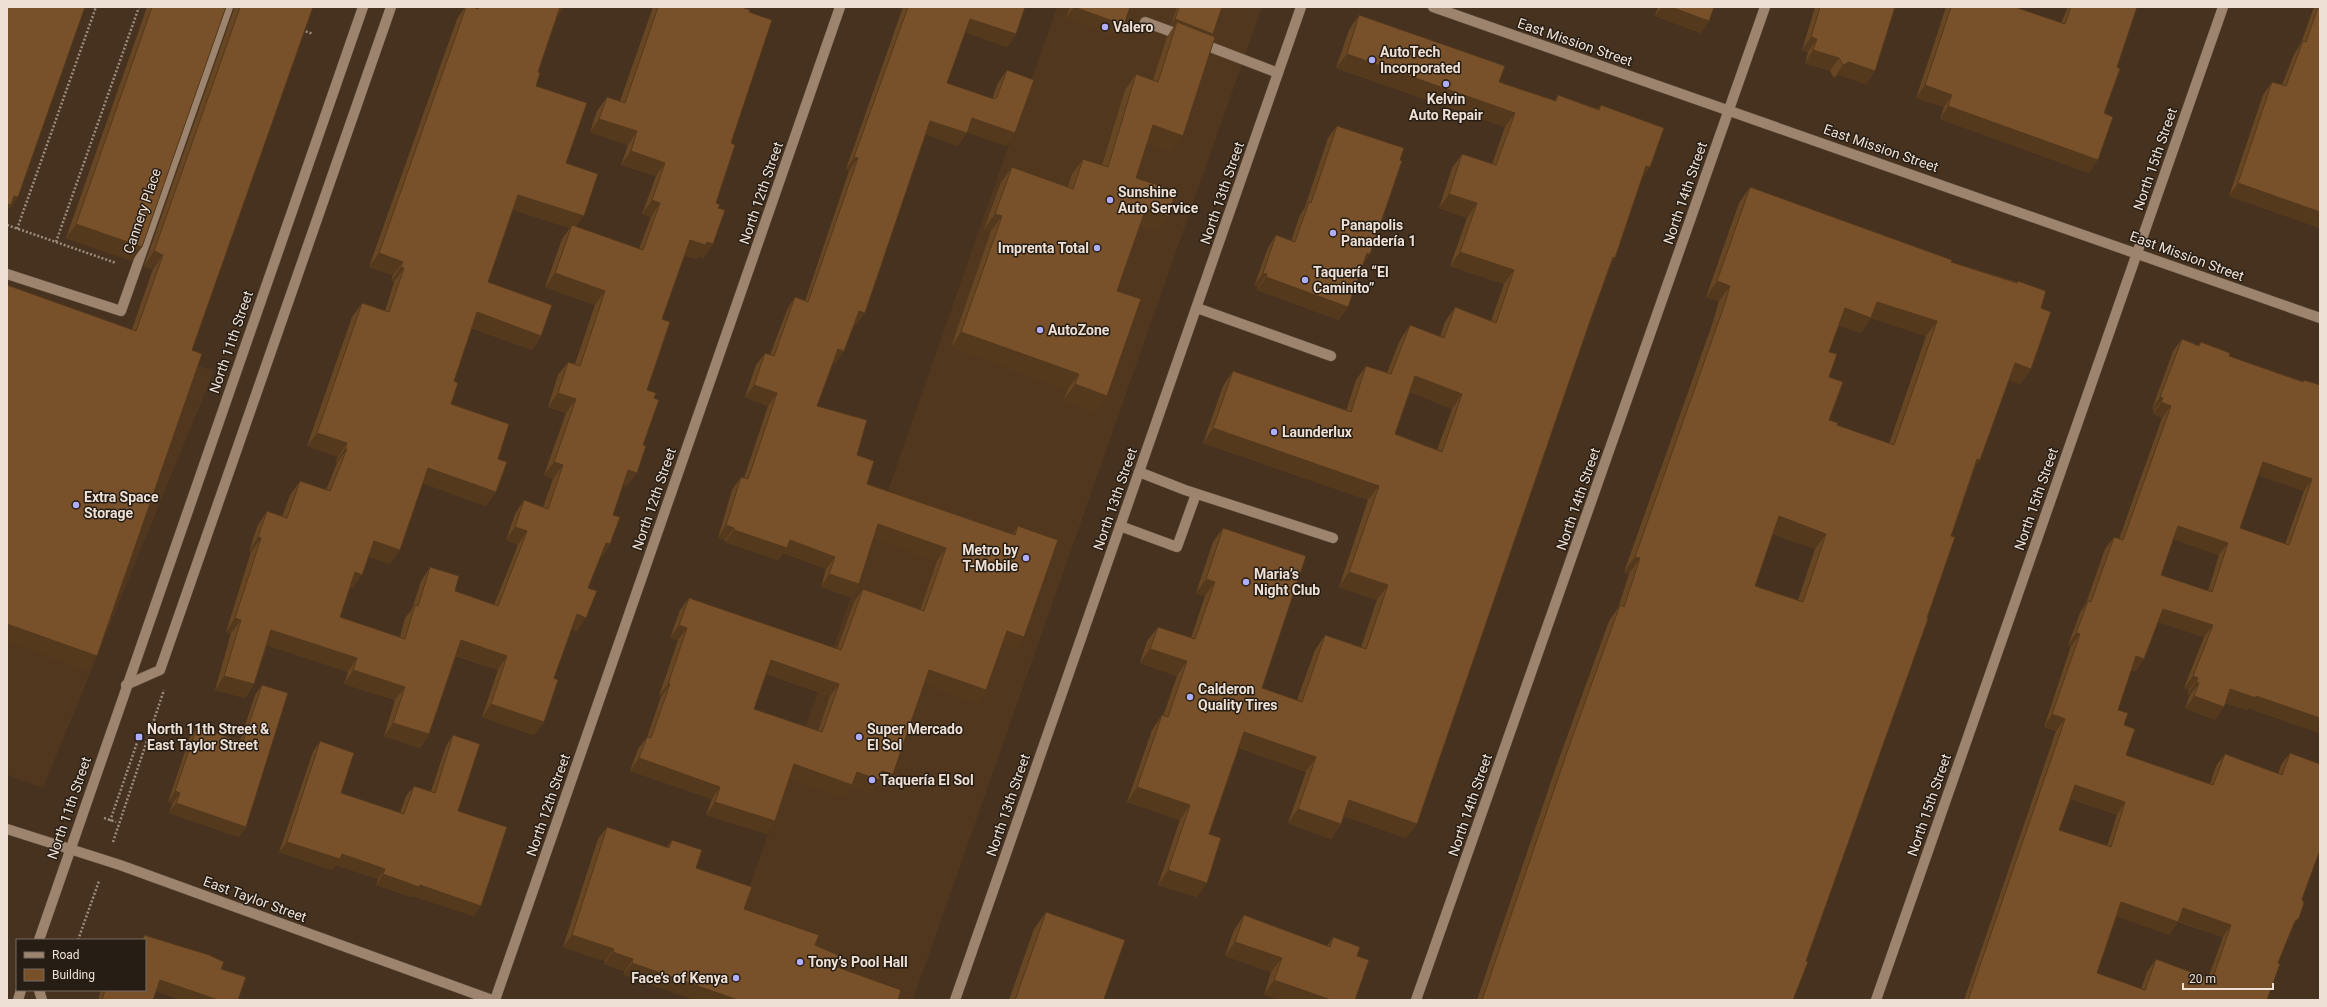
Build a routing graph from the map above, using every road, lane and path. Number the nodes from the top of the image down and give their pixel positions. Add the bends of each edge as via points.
1 (96, 7) edge
2 (139, 7) edge
3 (228, 7) edge
4 (362, 7) edge
5 (391, 7) edge
6 (840, 7) edge
7 (1301, 7) edge
8 (1433, 7) edge
9 (1765, 7) edge
10 (2223, 7) edge
11 (1145, 22) dead end
12 (298, 28) edge
13 (313, 34) dead end
14 (1278, 73) junction
15 (1730, 110) junction
16 (7, 226) edge
17 (17, 229) junction
18 (56, 242) junction
19 (2138, 253) junction
20 (136, 270) junction
21 (7, 274) edge
22 (1197, 308) junction
23 (2320, 318) edge
24 (1331, 356) dead end
25 (1139, 472) junction
26 (1196, 494) junction
27 (1120, 526) junction
28 (1333, 538) dead end
29 (160, 670) junction
30 (126, 685) junction
31 (138, 740) dead end
32 (122, 814) dead end
33 (104, 818) dead end
34 (110, 820) junction
35 (116, 822) dead end
36 (7, 829) edge
37 (69, 849) junction
38 (86, 918) dead end
39 (39, 939) edge
40 (78, 939) edge
41 (493, 1000) edge
42 (954, 1000) edge
43 (1416, 1000) edge
44 (1876, 1000) edge

1 - 17 path
2 - 18 path
3 - 20 street, Cannery Place
4 - 30 street, North 11th Street
5 - 29 street
6 - 41 street, North 12th Street
7 - 14 street, North 13th Street
8 - 15 street, East Mission Street
9 - 15 street, North 14th Street
10 - 19 street, North 15th Street
11 - 14 street
12 - 13 path
14 - 22 street, North 13th Street
15 - 19 street, East Mission Street
15 - 43 street, North 14th Street
16 - 17 path
17 - 18 path
18 - 20 path
19 - 23 street, East Mission Street
19 - 44 street, North 15th Street
20 - 21 street, Cannery Place via 122,312
22 - 24 street
22 - 25 street, North 13th Street
25 - 26 street
25 - 27 street, North 13th Street
26 - 27 street via 1176,547
26 - 28 street
27 - 42 street, North 13th Street
29 - 30 street
29 - 32 path via 165,693
30 - 37 street, North 11th Street
31 - 34 path
33 - 34 path
34 - 35 path
36 - 37 street, East Taylor Street
37 - 39 street, North 11th Street
37 - 41 street, East Taylor Street via 120,865
38 - 40 path

